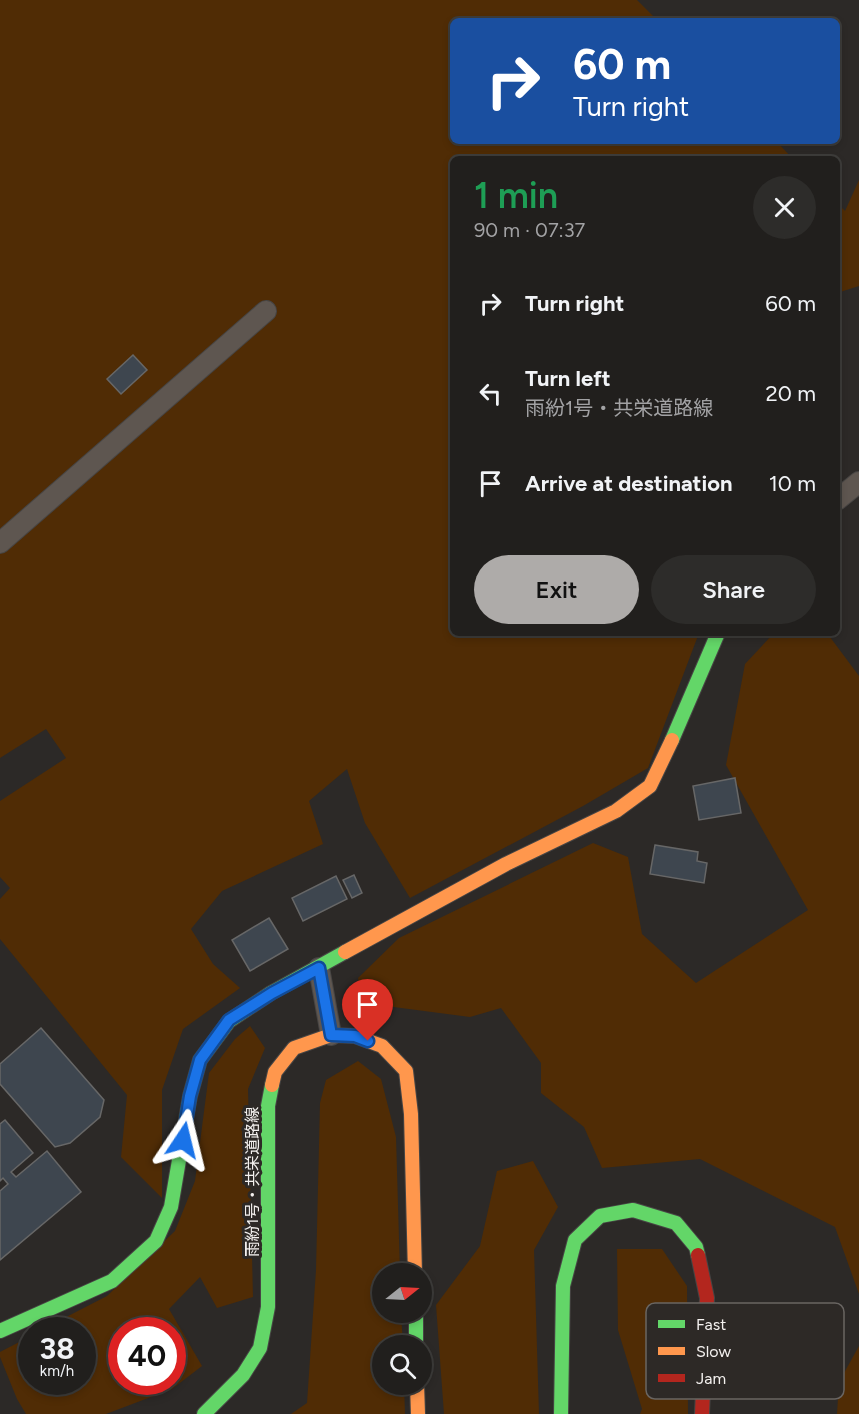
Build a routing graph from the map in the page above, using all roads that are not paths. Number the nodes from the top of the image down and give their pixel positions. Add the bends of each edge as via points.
1 (266, 310) dead end
2 (859, 482) edge
3 (840, 498) edge
4 (0, 543) edge
5 (717, 636) edge
6 (319, 968) junction
7 (331, 1035) junction
8 (415, 1263) edge
9 (707, 1303) edge
10 (0, 1331) edge
11 (417, 1395) edge
12 (703, 1399) edge
13 (204, 1414) edge
14 (418, 1414) edge
15 (561, 1414) edge
16 (702, 1414) edge

1 - 4 street
2 - 3 street
5 - 6 street via 650,786 616,810 506,864
6 - 7 street
6 - 10 street via 229,1020 200,1060 171,1207 156,1240 112,1281
7 - 8 street, 雨紛1号・共栄道路線 via 355,1036 382,1046 406,1071 411,1114
7 - 13 street, 雨紛1号・共栄道路線 via 294,1048 275,1072 268,1106 268,1307 260,1347 243,1375
9 - 15 street via 696,1247 676,1223 633,1210 600,1216 575,1240 563,1286
11 - 14 street
12 - 16 street

